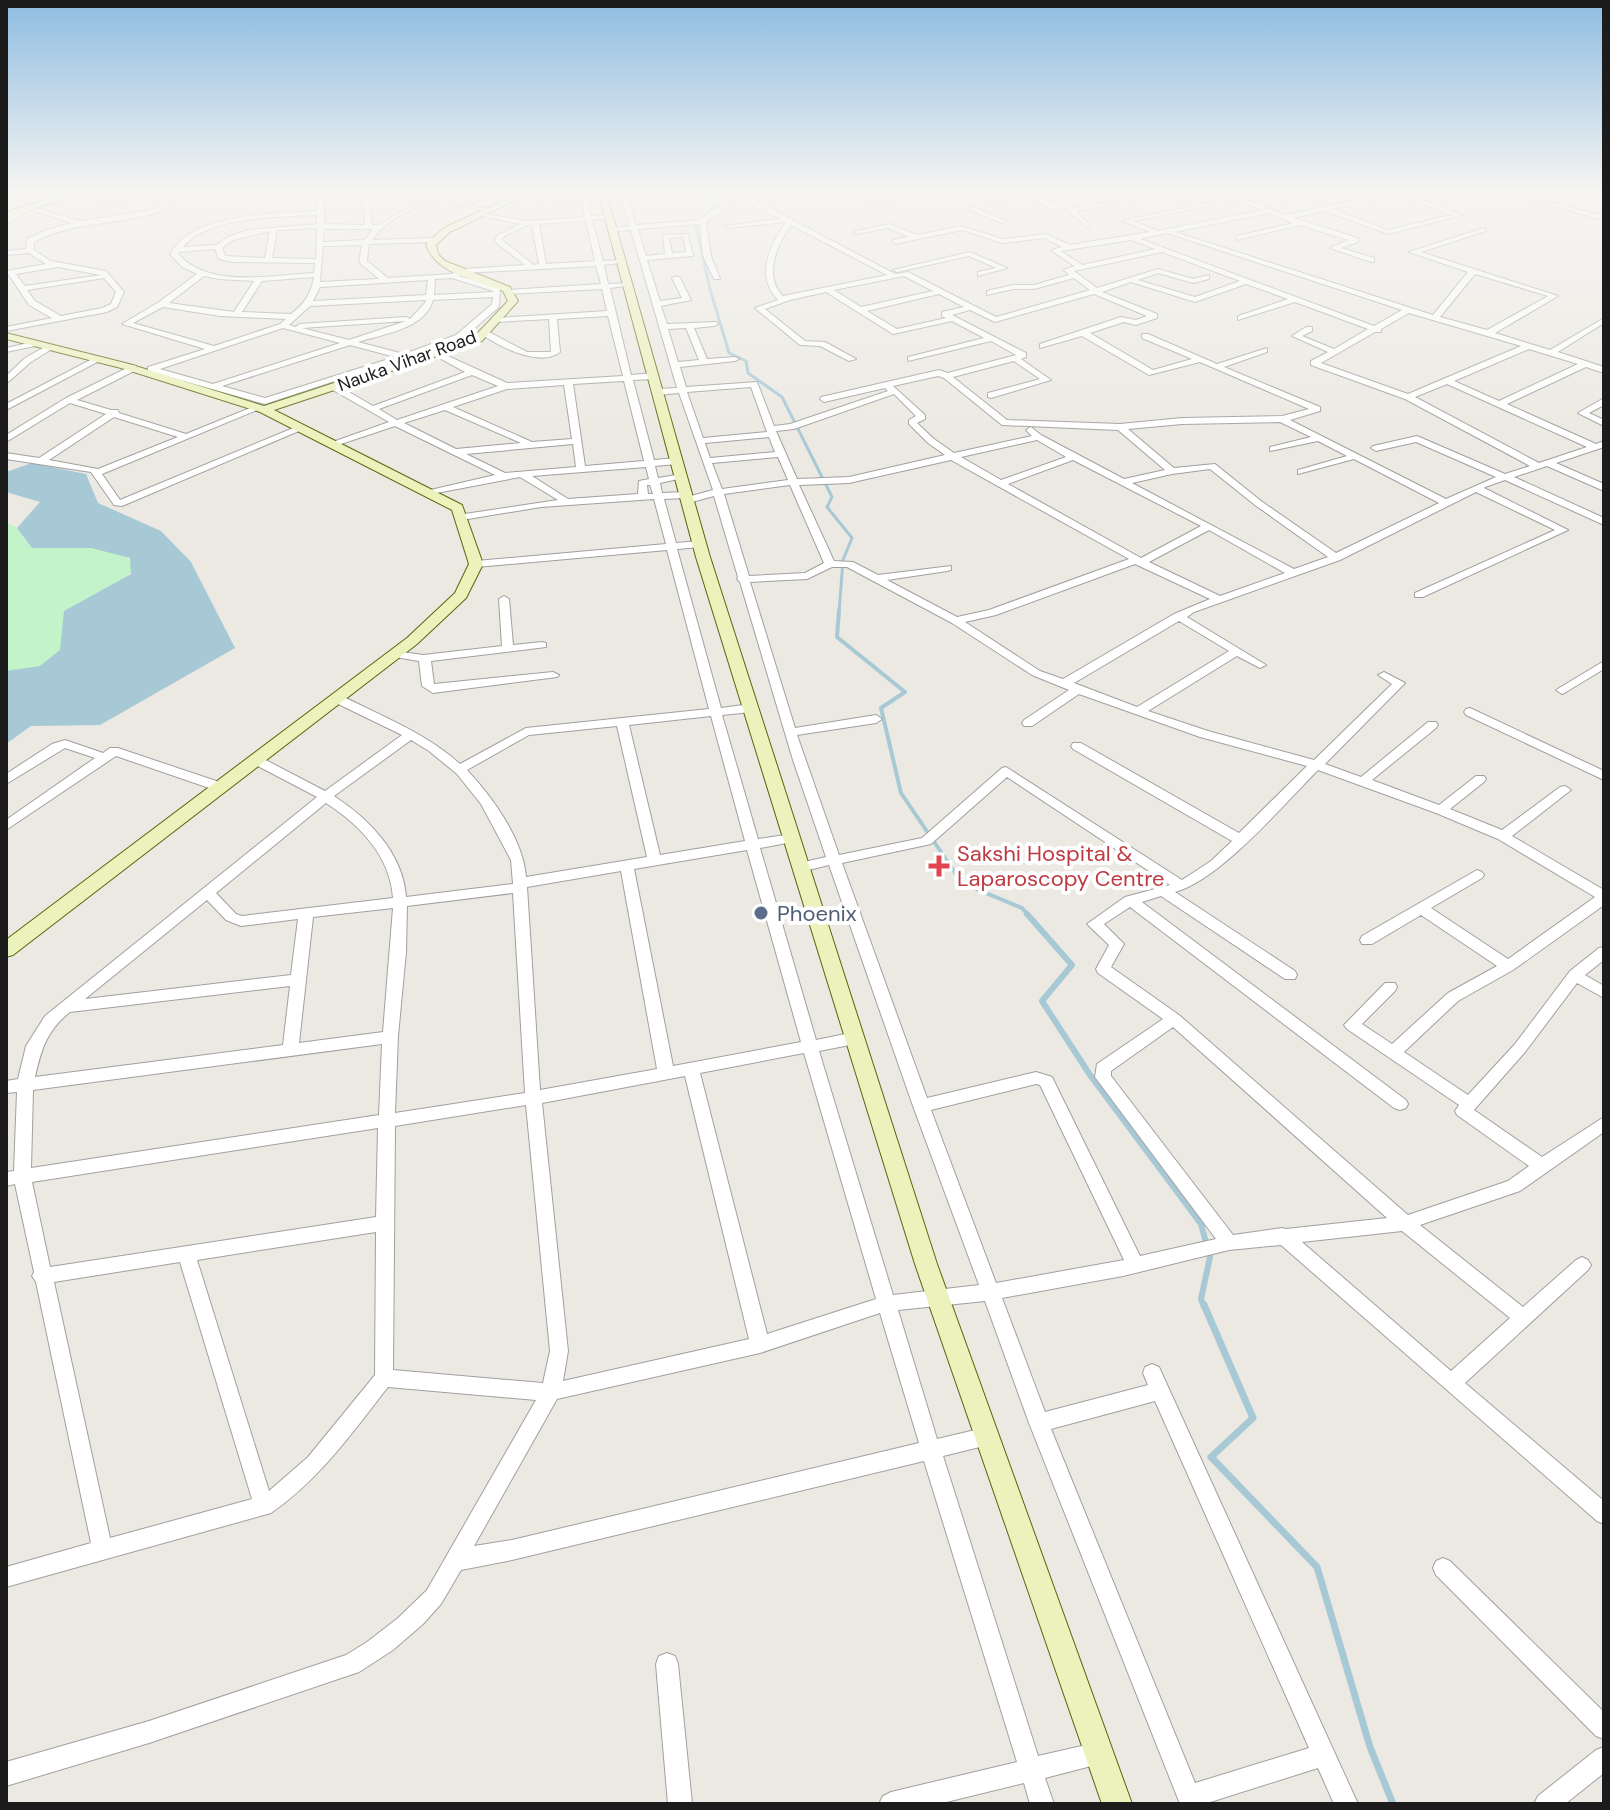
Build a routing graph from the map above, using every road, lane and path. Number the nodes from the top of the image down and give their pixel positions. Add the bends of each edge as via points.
1 (12, 276) edge
2 (104, 276) edge
3 (107, 276) edge
4 (199, 276) edge
5 (250, 276) edge
6 (317, 276) edge
7 (381, 276) edge
8 (437, 276) edge
9 (473, 276) edge
10 (603, 276) edge
11 (626, 276) edge
12 (649, 276) edge
13 (767, 276) edge
14 (881, 276) edge
15 (910, 276) edge
16 (1071, 276) edge
17 (1074, 276) edge
18 (1143, 276) edge
19 (1178, 276) edge
20 (1230, 276) edge
21 (1305, 276) edge
22 (1468, 276) edge
23 (1491, 276) edge
24 (260, 277) junction
25 (432, 277) junction
26 (1206, 277) dead end
27 (676, 278) dead end
28 (317, 280) junction
29 (1131, 280) junction
30 (387, 281) junction
31 (1244, 282) junction
32 (629, 285) junction
33 (605, 286) junction
34 (22, 289) junction
35 (828, 290) junction
36 (1095, 291) junction
37 (939, 292) junction
38 (503, 293) junction
39 (990, 293) dead end
40 (430, 297) junction
41 (786, 300) junction
42 (1293, 300) junction
43 (162, 304) junction
44 (308, 304) junction
45 (657, 304) junction
46 (969, 308) junction
47 (860, 310) junction
48 (1408, 310) junction
49 (612, 313) junction
50 (236, 315) junction
51 (295, 317) junction
52 (553, 317) junction
53 (1435, 317) junction
54 (59, 318) junction
55 (1241, 318) dead end
56 (415, 319) junction
57 (951, 319) junction
58 (497, 320) junction
59 (1604, 320) edge
60 (714, 324) dead end
61 (689, 325) junction
62 (285, 326) junction
63 (664, 327) junction
64 (6, 329) edge
65 (1309, 329) dead end
66 (1378, 330) junction
67 (1084, 333) junction
68 (1488, 333) junction
69 (6, 336) edge
70 (481, 336) junction
71 (1145, 336) dead end
72 (459, 337) junction
73 (990, 339) junction
74 (350, 343) junction
75 (44, 345) junction
76 (1043, 346) dead end
77 (1529, 346) junction
78 (213, 349) junction
79 (1264, 350) dead end
80 (1335, 352) junction
81 (6, 353) edge
82 (1551, 353) junction
83 (433, 354) junction
84 (404, 357) junction
85 (1015, 358) junction
86 (99, 359) junction
87 (735, 359) dead end
88 (852, 359) dead end
89 (911, 359) dead end
90 (28, 360) junction
91 (1198, 360) junction
92 (704, 362) junction
93 (1585, 364) junction
94 (677, 365) junction
95 (1215, 367) junction
96 (142, 369) junction
97 (1604, 370) edge
98 (472, 372) junction
99 (947, 376) junction
100 (627, 377) junction
101 (6, 381) edge
102 (1447, 381) junction
103 (568, 382) junction
104 (656, 384) junction
105 (506, 386) junction
106 (334, 387) junction
107 (207, 388) junction
108 (892, 388) junction
109 (683, 390) junction
110 (991, 395) dead end
111 (1408, 397) junction
112 (824, 399) dead end
113 (69, 400) junction
114 (1604, 401) edge
115 (1500, 404) junction
116 (444, 406) junction
117 (6, 407) edge
118 (261, 409) junction
119 (372, 409) junction
120 (115, 412) junction
121 (1282, 419) junction
122 (396, 423) junction
123 (1604, 423) edge
124 (1026, 424) junction
125 (1120, 427) junction
126 (301, 428) junction
127 (771, 432) junction
128 (187, 437) junction
129 (1038, 437) junction
130 (1319, 438) junction
131 (6, 439) edge
132 (577, 441) junction
133 (699, 441) junction
134 (332, 444) junction
135 (529, 444) junction
136 (1600, 446) edge
137 (1376, 448) dead end
138 (1273, 449) dead end
139 (455, 452) junction
140 (781, 454) junction
141 (6, 456) edge
142 (954, 456) junction
143 (1356, 456) junction
144 (1074, 457) junction
145 (43, 460) junction
146 (707, 461) junction
147 (649, 464) junction
148 (1543, 464) junction
149 (581, 470) junction
150 (563, 471) junction
151 (1172, 471) junction
152 (1301, 472) dead end
153 (97, 473) junction
154 (523, 475) junction
155 (504, 476) junction
156 (1505, 477) junction
157 (793, 482) junction
158 (1124, 482) junction
159 (683, 483) junction
160 (1000, 483) junction
161 (1476, 488) junction
162 (1604, 488) edge
163 (651, 492) junction
164 (718, 492) junction
165 (429, 493) junction
166 (562, 501) junction
167 (1447, 503) junction
168 (462, 517) junction
169 (1604, 522) edge
170 (1209, 526) junction
171 (700, 544) junction
172 (670, 547) junction
173 (1336, 558) junction
174 (1137, 562) junction
175 (476, 564) junction
176 (839, 564) junction
177 (947, 568) dead end
178 (1295, 574) junction
179 (876, 578) junction
180 (742, 579) junction
181 (1419, 595) dead end
182 (504, 599) dead end
183 (1220, 600) junction
184 (1178, 616) junction
185 (956, 621) junction
186 (542, 645) dead end
187 (508, 649) junction
188 (1238, 651) junction
189 (395, 654) junction
190 (423, 658) junction
191 (1604, 664) edge
192 (1260, 665) dead end
193 (553, 675) dead end
194 (1384, 675) dead end
195 (1064, 684) junction
196 (1078, 689) junction
197 (1562, 690) dead end
198 (336, 698) junction
199 (751, 708) junction
200 (1138, 712) junction
201 (1470, 712) dead end
202 (714, 713) junction
203 (876, 719) dead end
204 (1028, 723) dead end
205 (623, 724) junction
206 (1432, 725) dead end
207 (791, 732) junction
208 (409, 736) junction
209 (1077, 746) dead end
210 (104, 757) junction
211 (256, 760) junction
212 (1317, 765) junction
213 (460, 769) junction
214 (1604, 776) edge
215 (1480, 779) dead end
216 (6, 780) edge
217 (1362, 782) junction
218 (220, 787) junction
219 (1565, 790) dead end
220 (326, 796) junction
221 (1441, 810) junction
222 (6, 826) edge
223 (1503, 836) junction
224 (792, 838) junction
225 (1241, 840) junction
226 (751, 847) junction
227 (834, 860) junction
228 (655, 862) junction
229 (627, 866) junction
230 (800, 867) junction
231 (1477, 875) dead end
232 (520, 886) junction
233 (1182, 886) junction
234 (1163, 891) junction
235 (207, 892) junction
236 (1604, 897) edge
237 (1130, 900) junction
238 (400, 902) junction
239 (1422, 909) junction
240 (306, 913) junction
241 (1367, 940) dead end
242 (6, 950) edge
243 (1604, 952) edge
244 (1508, 966) junction
245 (1290, 975) dead end
246 (1575, 975) junction
247 (298, 980) junction
248 (1390, 987) dead end
249 (1604, 993) edge
250 (67, 1007) junction
251 (1174, 1019) junction
252 (390, 1037) junction
253 (855, 1038) junction
254 (809, 1046) junction
255 (290, 1050) junction
256 (1393, 1053) junction
257 (691, 1068) junction
258 (666, 1073) junction
259 (25, 1085) junction
260 (6, 1087) edge
261 (533, 1098) junction
262 (1400, 1104) dead end
263 (1469, 1104) junction
264 (921, 1106) junction
265 (388, 1120) junction
266 (1604, 1123) edge
267 (1542, 1166) junction
268 (14, 1178) edge
269 (384, 1223) junction
270 (1405, 1223) junction
271 (1282, 1235) junction
272 (1229, 1243) junction
273 (186, 1254) junction
274 (1135, 1265) junction
275 (1582, 1265) dead end
276 (41, 1276) junction
277 (991, 1292) junction
278 (938, 1300) junction
279 (884, 1304) junction
280 (1523, 1318) junction
281 (760, 1345) junction
282 (384, 1378) junction
283 (1451, 1383) junction
284 (551, 1392) junction
285 (1039, 1423) junction
286 (988, 1436) junction
287 (929, 1449) junction
288 (264, 1506) junction
289 (1604, 1514) edge
290 (103, 1551) junction
291 (457, 1560) junction
292 (1443, 1568) dead end
293 (6, 1577) edge
294 (667, 1664) dead end
295 (1604, 1728) edge
296 (1099, 1753) junction
297 (1324, 1755) junction
298 (1604, 1758) edge
299 (1031, 1769) junction
300 (6, 1774) edge
301 (1190, 1800) edge
302 (898, 1803) edge
303 (680, 1804) edge
304 (1042, 1804) edge
305 (1117, 1804) edge
306 (1346, 1804) edge
307 (1546, 1804) edge

1 - 34 street
2 - 34 street
3 - 54 street via 120,292 114,305 94,314
4 - 43 street
5 - 24 street
6 - 28 street
7 - 30 street
8 - 25 street
9 - 38 street via 488,279
10 - 33 street
11 - 32 street
12 - 45 street
13 - 41 street via 772,291
14 - 35 street
15 - 37 street
16 - 39 street
17 - 36 street
18 - 29 street
19 - 26 street via 1193,281
20 - 31 street
21 - 48 street
22 - 53 street
23 - 68 street via 1554,296
24 - 28 street
24 - 50 street
25 - 30 street
25 - 40 street
27 - 45 street via 687,300
28 - 30 street
28 - 44 street
29 - 31 street via 1195,300
29 - 36 street
31 - 42 street
32 - 33 street
32 - 104 street
33 - 38 street
33 - 49 street
34 - 54 street via 32,303
35 - 41 street
35 - 47 street
36 - 46 street via 999,321
36 - 67 street via 1154,316 1137,323 1124,319
37 - 46 street
37 - 47 street
38 - 40 street
38 - 58 street, Nauka Vihar Road via 513,301
38 - 72 street
40 - 44 street
40 - 56 street
41 - 88 street via 759,308 803,343 822,344
42 - 55 street
42 - 66 street
43 - 50 street
43 - 78 street via 126,324
44 - 51 street
45 - 63 street
46 - 57 street via 945,314
47 - 57 street via 896,332
48 - 53 street
48 - 66 street
49 - 52 street
49 - 100 street
50 - 51 street
51 - 62 street
52 - 58 street
52 - 70 street via 553,354 525,354
53 - 68 street
54 - 64 street
56 - 62 street
56 - 74 street
57 - 73 street
58 - 70 street, Nauka Vihar Road
59 - 82 street
60 - 61 street
61 - 63 street
61 - 92 street
62 - 74 street
62 - 78 street
63 - 94 street
65 - 80 street via 1296,336
66 - 80 street
67 - 76 street
67 - 91 street via 1152,373
68 - 77 street
69 - 75 street
70 - 72 street
70 - 83 street, Nauka Vihar Road
71 - 91 street
72 - 84 street
73 - 85 street via 1023,355
73 - 89 street
74 - 84 street
74 - 107 street
75 - 81 street
75 - 86 street
75 - 90 street
77 - 82 street
77 - 102 street
78 - 96 street
79 - 95 street
80 - 111 street via 1314,363
81 - 90 street
82 - 93 street
83 - 84 street
83 - 98 street
83 - 106 street, Nauka Vihar Road
84 - 107 street via 265,401
85 - 99 street
85 - 110 street via 1047,380
86 - 96 street
86 - 117 street
87 - 92 street
90 - 101 street
91 - 95 street
92 - 94 street
93 - 97 street
93 - 115 street
94 - 109 street
95 - 121 street via 1317,409
96 - 107 street
96 - 113 street
98 - 105 street
98 - 119 street
99 - 108 street via 939,373
99 - 124 street via 999,421
100 - 103 street
100 - 104 street
100 - 147 street
102 - 111 street
102 - 115 street
103 - 105 street
103 - 132 street
104 - 109 street
104 - 159 street
105 - 116 street
106 - 118 street, Nauka Vihar Road
106 - 119 street
107 - 118 street
108 - 112 street
108 - 127 street
108 - 142 street via 922,417 912,422 918,430
109 - 127 street via 754,384
109 - 133 street
111 - 148 street
113 - 120 street
113 - 131 street
114 - 123 street via 1582,413
115 - 136 street
116 - 122 street
116 - 135 street
118 - 126 street
118 - 128 street
119 - 122 street
120 - 128 street
120 - 145 street
121 - 125 street
121 - 130 street
122 - 134 street
122 - 139 street
124 - 125 street
124 - 129 street
125 - 151 street
126 - 134 street
126 - 153 street via 122,503
127 - 133 street
127 - 140 street
128 - 153 street
129 - 142 street
129 - 144 street
130 - 138 street
130 - 143 street
132 - 135 street
132 - 149 street
133 - 146 street
134 - 165 street
135 - 139 street
136 - 148 street
137 - 156 street via 1417,439
139 - 155 street
140 - 146 street
140 - 157 street
141 - 145 street
142 - 157 street via 849,480
142 - 160 street
143 - 152 street
143 - 167 street
144 - 158 street
144 - 160 street
145 - 153 street
146 - 164 street
147 - 149 street
147 - 159 street
147 - 163 street
148 - 156 street
148 - 162 street
149 - 150 street
150 - 154 street
150 - 166 street
151 - 158 street
151 - 173 street via 1212,466
154 - 155 street
154 - 166 street
155 - 165 street
156 - 161 street
156 - 169 street
157 - 164 street
157 - 176 street
158 - 170 street
159 - 163 street
159 - 163 street
159 - 164 street
159 - 171 street
160 - 174 street
161 - 167 street
161 - 181 street via 1563,530
163 - 166 street
163 - 172 street
164 - 180 street
165 - 168 street via 458,508
166 - 168 street
167 - 173 street
168 - 175 street
170 - 174 street
170 - 178 street
171 - 172 street
171 - 199 street
172 - 175 street
172 - 202 street
173 - 178 street
174 - 183 street
174 - 185 street
175 - 189 street via 461,595
176 - 179 street
176 - 180 street via 807,576
177 - 179 street
178 - 183 street
179 - 185 street
180 - 207 street
182 - 187 street
183 - 184 street
184 - 188 street
184 - 195 street
185 - 195 street via 1036,673
186 - 187 street
187 - 190 street
188 - 192 street
188 - 200 street
189 - 190 street
189 - 198 street
190 - 193 street via 433,689
191 - 197 street
194 - 212 street via 1399,683
195 - 196 street
196 - 200 street
196 - 204 street
198 - 208 street
198 - 211 street
199 - 202 street
199 - 224 street
200 - 212 street
201 - 214 street
202 - 205 street
202 - 226 street
203 - 207 street
205 - 213 street via 526,732
205 - 228 street
206 - 217 street
207 - 227 street
208 - 213 street
208 - 220 street
209 - 225 street
210 - 216 street via 65,744
210 - 218 street via 117,751
210 - 222 street
211 - 218 street
211 - 220 street
212 - 217 street
212 - 225 street
213 - 232 street via 501,824 518,860
215 - 221 street
217 - 221 street
218 - 242 street
219 - 223 street
220 - 235 street
220 - 238 street via 358,821 387,857
221 - 223 street
223 - 236 street
224 - 226 street
224 - 230 street
225 - 233 street
226 - 228 street
226 - 254 street
227 - 230 street
227 - 233 street via 926,841 1006,771
227 - 264 street
228 - 229 street
229 - 232 street
229 - 258 street
230 - 253 street
231 - 239 street
232 - 238 street
232 - 261 street
233 - 234 street
234 - 237 street
234 - 245 street
235 - 240 street via 241,921
235 - 250 street
236 - 244 street
237 - 251 street via 1094,924 1117,944 1103,969
237 - 262 street
238 - 240 street
238 - 252 street
239 - 241 street
239 - 244 street
240 - 247 street
243 - 246 street
244 - 256 street via 1453,997
246 - 249 street
246 - 263 street
247 - 250 street
247 - 255 street
248 - 256 street via 1352,1025
250 - 259 street via 50,1020 34,1046
251 - 270 street
251 - 272 street via 1103,1068 1103,1077
252 - 255 street
252 - 265 street
253 - 254 street
253 - 278 street
254 - 257 street
254 - 279 street
255 - 259 street
256 - 263 street
257 - 258 street
257 - 281 street
258 - 261 street
259 - 260 street
259 - 268 street
261 - 265 street
261 - 284 street via 559,1351
263 - 267 street via 1463,1111
264 - 274 street via 1036,1078 1046,1081
264 - 277 street
265 - 268 street
265 - 269 street
266 - 267 street
267 - 270 street via 1514,1186
268 - 276 street
269 - 273 street
269 - 282 street
270 - 271 street
270 - 280 street
271 - 272 street
271 - 283 street
272 - 274 street
273 - 276 street
273 - 288 street
274 - 277 street
275 - 280 street
276 - 290 street
277 - 278 street
277 - 285 street
278 - 279 street
278 - 286 street
279 - 281 street
279 - 287 street
280 - 283 street
281 - 284 street
282 - 284 street
282 - 288 street via 310,1470
283 - 289 street
284 - 291 street
285 - 297 street via 1156,1382
285 - 301 street
286 - 287 street
286 - 296 street
287 - 291 street
287 - 299 street
288 - 290 street
290 - 293 street
291 - 300 street via 411,1623 351,1664
292 - 295 street
294 - 303 street
296 - 299 street
296 - 305 street
297 - 301 street
297 - 306 street
298 - 307 street
299 - 302 street
299 - 304 street

